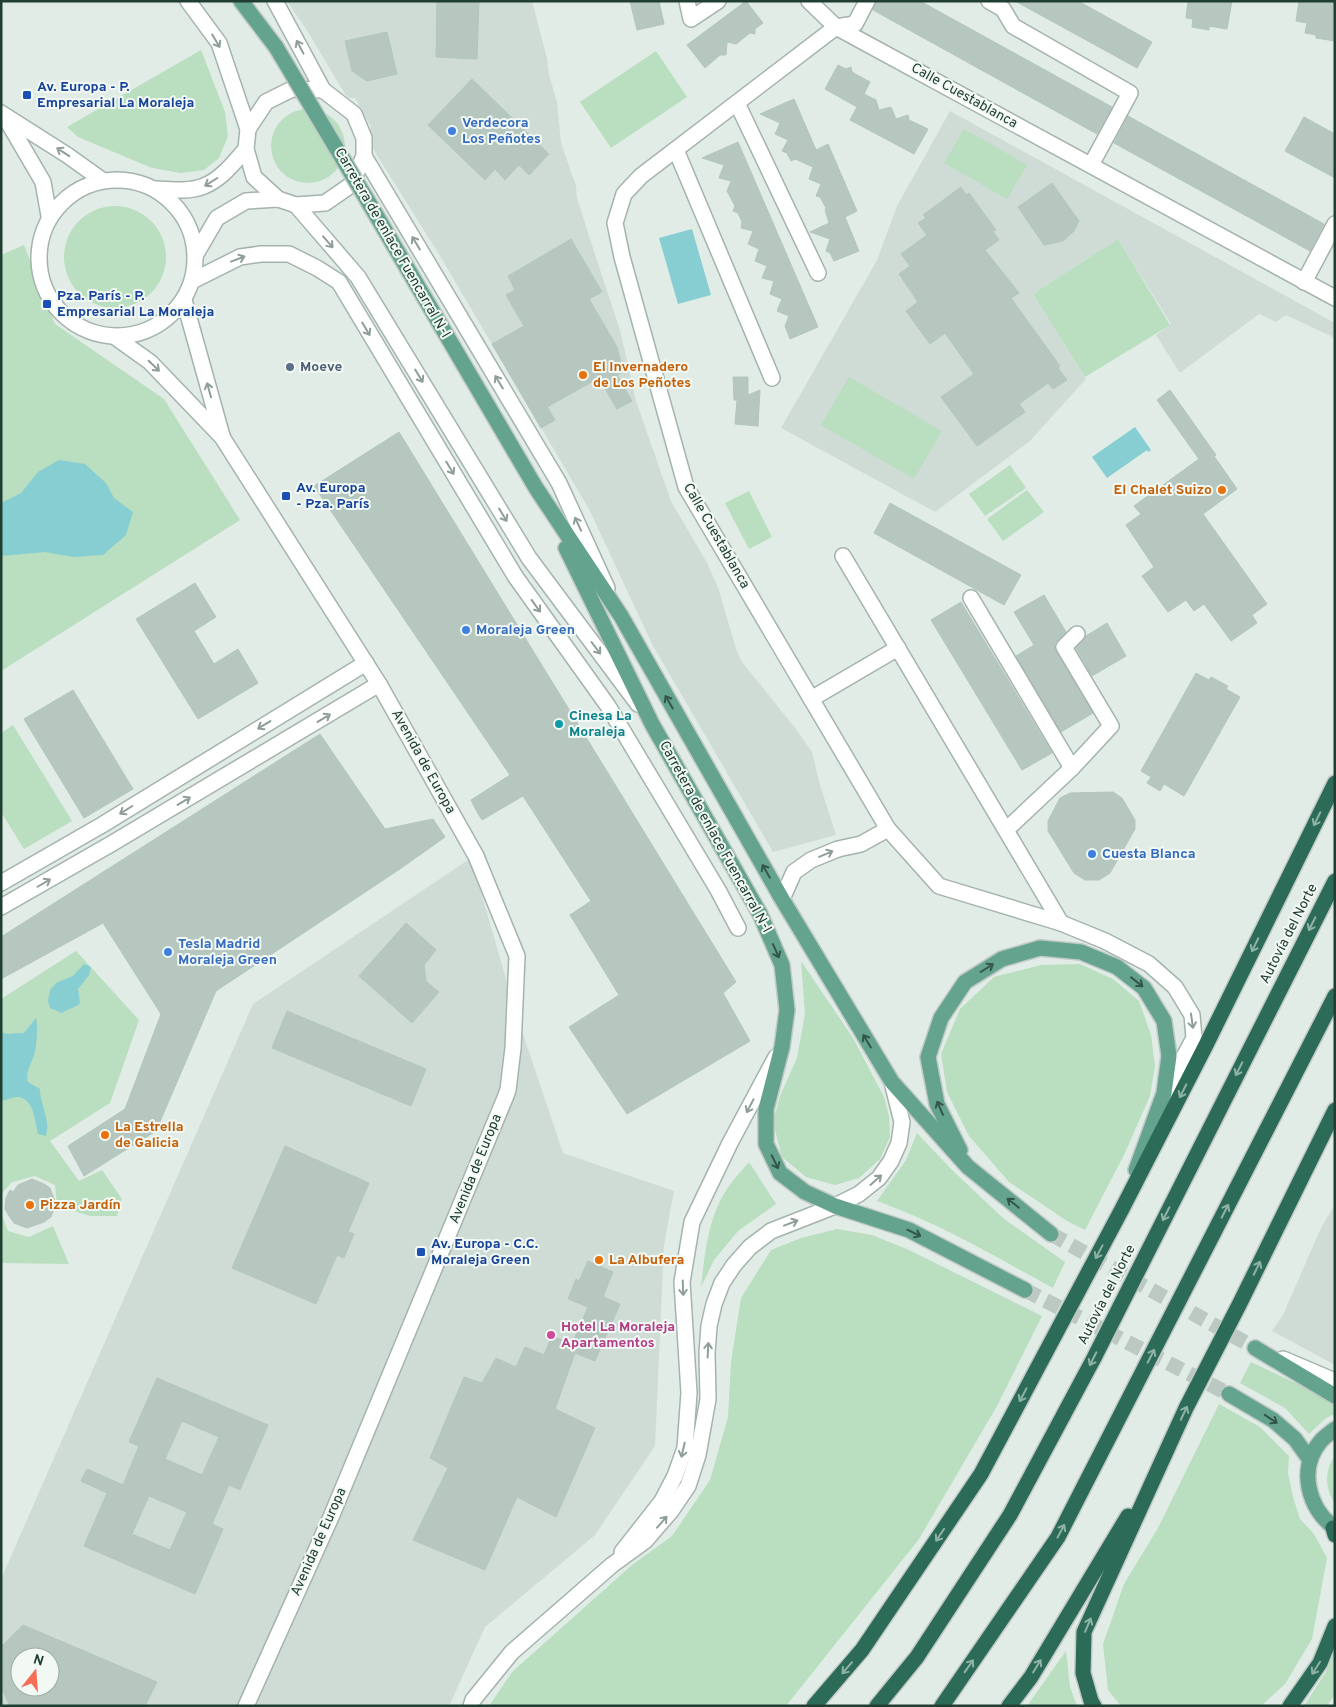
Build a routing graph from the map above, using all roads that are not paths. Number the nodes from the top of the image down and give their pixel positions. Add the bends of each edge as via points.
1 (188, 1) edge
2 (241, 1) edge
3 (276, 1) edge
4 (687, 1) edge
5 (718, 1) edge
6 (809, 1) edge
7 (867, 1) edge
8 (989, 1) edge
9 (836, 27) junction
10 (323, 90) junction
11 (737, 103) junction
12 (2, 113) edge
13 (248, 129) junction
14 (246, 148) junction
15 (676, 150) junction
16 (364, 156) junction
17 (1091, 166) junction
18 (102, 180) junction
19 (156, 189) junction
20 (278, 199) junction
21 (296, 205) junction
22 (49, 216) junction
23 (1335, 224) edge
24 (196, 254) junction
25 (818, 273) dead end
26 (194, 280) junction
27 (1304, 282) junction
28 (1335, 298) edge
29 (184, 300) junction
30 (115, 337) junction
31 (772, 378) dead end
32 (222, 437) junction
33 (536, 488) junction
34 (843, 556) dead end
35 (971, 598) dead end
36 (620, 616) junction
37 (1077, 634) dead end
38 (898, 648) junction
39 (366, 663) junction
40 (379, 684) junction
41 (811, 699) junction
42 (652, 724) junction
43 (1072, 768) junction
44 (1335, 783) edge
45 (888, 830) junction
46 (1006, 830) junction
47 (1335, 881) edge
48 (1, 883) edge
49 (782, 899) junction
50 (1, 907) edge
51 (1061, 923) junction
52 (738, 928) dead end
53 (1335, 996) edge
54 (782, 1047) junction
55 (892, 1082) junction
56 (1164, 1093) junction
57 (1335, 1110) edge
58 (968, 1167) junction
59 (835, 1206) junction
60 (1122, 1209) junction
61 (1051, 1234) tunnel mouth
62 (1025, 1290) tunnel mouth
63 (1255, 1348) joint
64 (1335, 1381) edge
65 (1229, 1394) tunnel mouth
66 (1335, 1396) edge
67 (1335, 1429) edge
68 (1163, 1458) junction
69 (1310, 1460) junction
70 (1334, 1530) edge
71 (612, 1565) junction
72 (1335, 1626) edge
73 (246, 1706) edge
74 (471, 1706) edge
75 (814, 1706) edge
76 (877, 1706) edge
77 (942, 1706) edge
78 (1009, 1706) edge
79 (1094, 1706) edge
80 (1290, 1706) edge

1 -> 13 street via 219,43
2 - 33 main road, Carretera de enlace Fuencarral N-I, bridge via 276,47
10 -> 3 street
4 - 5 street via 691,19
6 - 9 street, Calle Cuestablanca
7 - 9 street, Calle Cuestablanca via 855,24
8 - 17 street via 1003,9 1013,26 1130,93
9 - 11 street, Calle Cuestablanca
9 - 17 street, Calle Cuestablanca
10 - 13 street via 292,89 266,102
10 - 16 street via 354,114 364,138
11 - 15 street, Calle Cuestablanca
11 - 25 street
18 -> 12 street
12 - 22 street via 43,182
13 - 14 street
14 -> 19 street via 224,173 204,186 182,190
14 - 20 street via 254,177
15 - 31 street
15 - 41 street, Calle Cuestablanca via 641,176 624,194 616,223 622,257 686,487
16 - 21 street via 351,185 325,203
36 -> 16 street via 559,483
17 - 27 street, Calle Cuestablanca
18 - 19 street via 130,180
18 - 22 street via 67,196
19 - 24 street via 185,218
20 - 21 street
20 - 24 street via 246,201 217,218
21 -> 42 street via 358,277 529,558
22 - 30 street via 37,255 40,280 69,318 88,332
23 - 27 street
24 - 26 street
26 - 29 street
26 -> 52 street via 240,257 289,254 339,282 515,576 608,706
27 - 28 street, Calle Cuestablanca
29 - 30 street via 154,328
32 -> 29 street, Avenida de Europa
30 -> 32 street, Avenida de Europa via 150,362
32 - 39 street, Avenida de Europa
33 - 36 main road, Carretera de enlace Fuencarral N-I
33 - 42 main road, Carretera de enlace Fuencarral N-I
34 - 38 street
35 - 43 street
49 -> 36 main road, Carretera de enlace Fuencarral N-I
37 - 43 street via 1064,647 1112,726
38 - 41 street
38 - 46 street
39 - 40 street, Avenida de Europa
39 -> 48 street
50 -> 40 street
40 - 73 street, Avenida de Europa via 476,856 517,956 508,1090 331,1516
41 - 45 street, Calle Cuestablanca
42 -> 54 main road, Carretera de enlace Fuencarral N-I via 760,914 782,965 787,1010
43 - 46 street
44 -> 60 highway
49 -> 45 street via 794,872 811,860 861,844
45 - 51 street, Calle Cuestablanca via 939,886
46 - 51 street
47 -> 76 highway, Autovía del Norte via 1094,1358 1010,1515 917,1657
55 -> 49 main road, Carretera de enlace Fuencarral N-I
51 -> 56 street, Calle Cuestablanca via 1149,964 1175,988 1192,1015 1194,1038
77 -> 53 highway via 1058,1537
54 -> 59 main road, Carretera de enlace Fuencarral N-I via 766,1109 766,1144 780,1173 804,1192
54 -> 71 street via 692,1222 682,1282 689,1393 684,1448 675,1476 662,1500
55 - 58 main road, Carretera de enlace Fuencarral N-I
59 -> 55 street via 880,1178 891,1161 899,1143 902,1122
58 -> 56 main road, Carretera de enlace Fuencarral N-I via 937,1104 928,1057 941,1018 965,982 1002,959 1040,948 1081,952 1117,966 1144,988 1164,1021 1169,1056
56 - 60 main road, Carretera de enlace Fuencarral N-I
68 -> 57 highway
61 -> 58 main road, Carretera de enlace Fuencarral N-I
59 -> 62 main road, Carretera de enlace Fuencarral N-I via 909,1230
71 -> 59 street via 645,1541 688,1486 698,1455 708,1399 709,1326 722,1283 750,1247 771,1231
60 -> 75 highway via 981,1474 862,1650
63 - 64 street
63 - 66 main road
65 -> 69 main road via 1273,1420 1296,1439
67 - 69 main road via 1320,1442
78 -> 68 highway via 1031,1677
79 -> 68 highway via 1083,1673 1084,1632
69 - 70 main road via 1308,1485 1316,1509
71 - 74 street via 512,1652
72 -> 80 highway via 1320,1663

